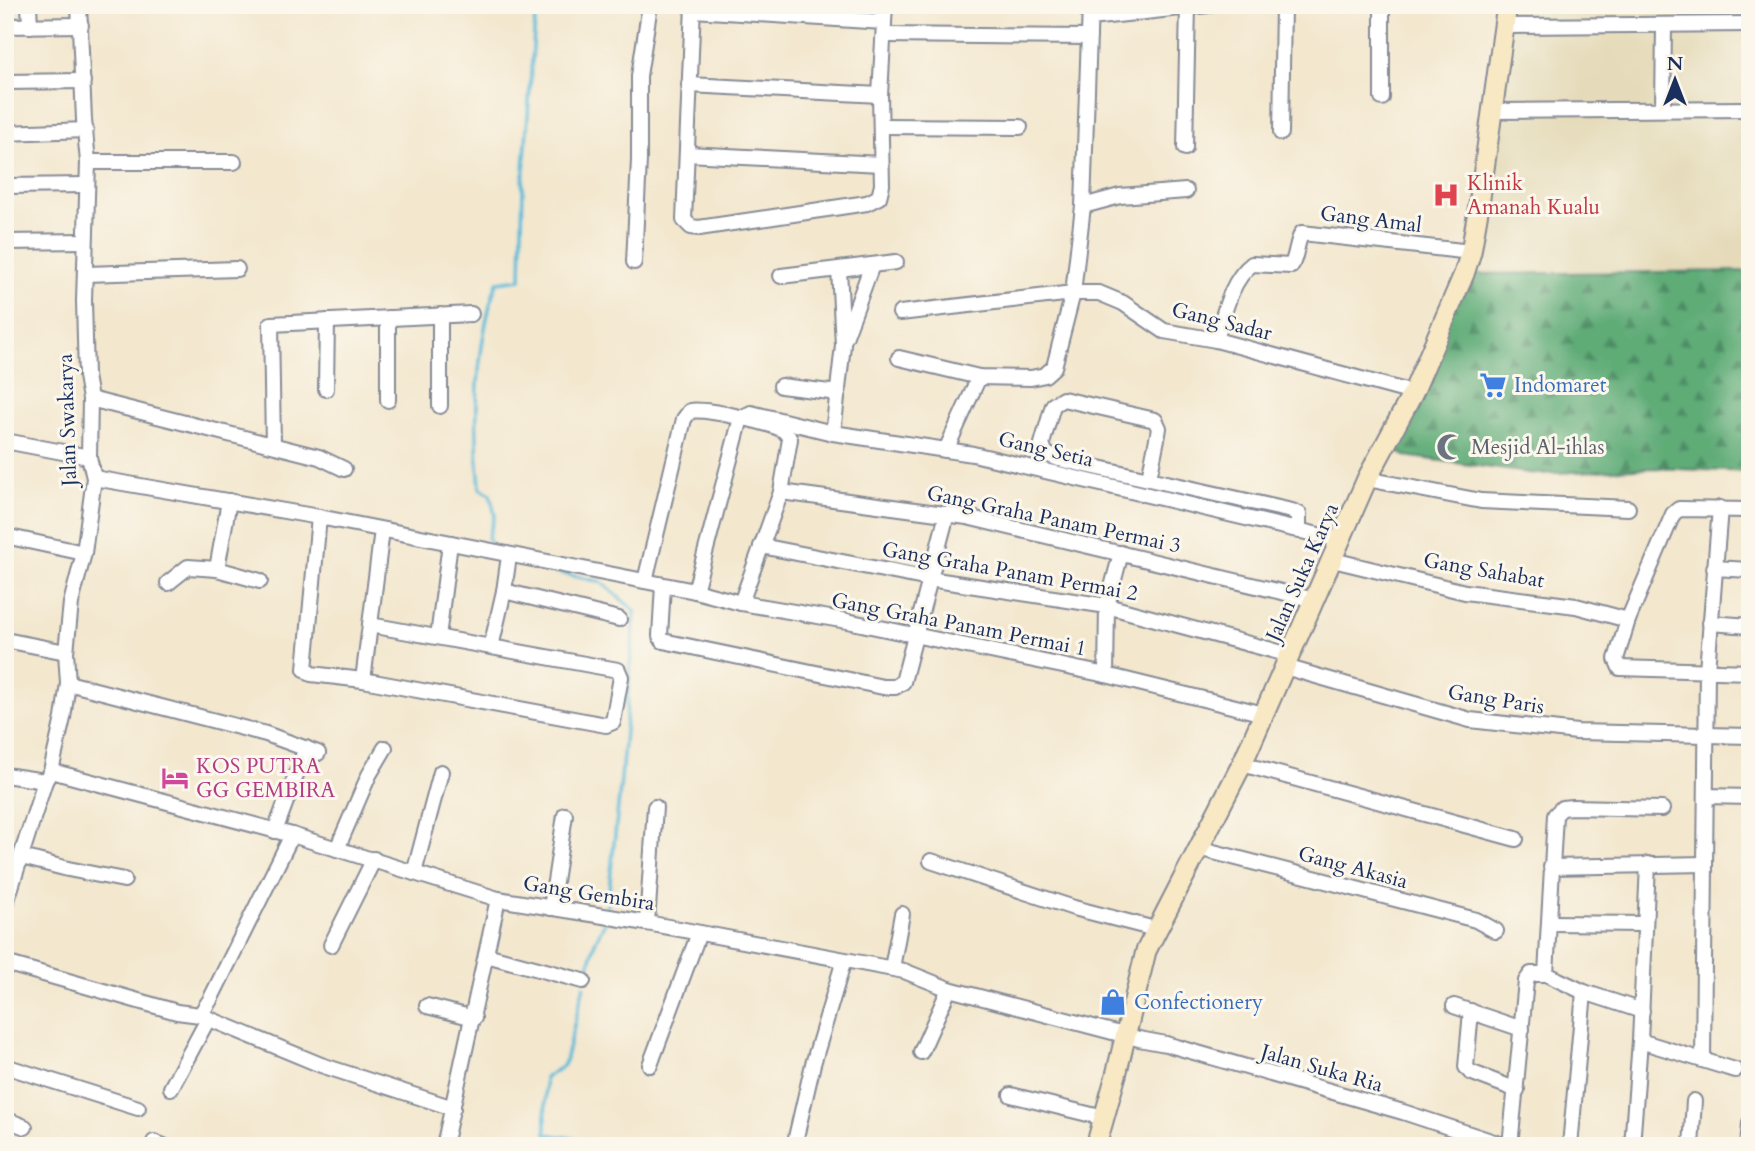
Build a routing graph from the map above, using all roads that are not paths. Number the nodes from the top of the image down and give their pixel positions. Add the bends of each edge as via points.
1 (29, 5) edge
2 (79, 5) edge
3 (650, 5) edge
4 (885, 5) edge
5 (1208, 5) edge
6 (1283, 5) edge
7 (1382, 5) edge
8 (1507, 5) edge
9 (1188, 6) edge
10 (693, 8) edge
11 (1090, 12) edge
12 (1750, 24) edge
13 (81, 25) junction
14 (1664, 25) junction
15 (5, 26) edge
16 (30, 26) junction
17 (1504, 26) junction
18 (884, 28) junction
19 (1089, 37) junction
20 (83, 81) junction
21 (5, 82) edge
22 (690, 85) junction
23 (880, 95) junction
24 (1382, 97) dead end
25 (1663, 109) junction
26 (1750, 109) edge
27 (1492, 111) junction
28 (881, 126) junction
29 (1020, 127) dead end
30 (86, 131) junction
31 (5, 133) edge
32 (1281, 133) dead end
33 (1185, 148) dead end
34 (687, 154) junction
35 (88, 162) junction
36 (234, 162) dead end
37 (881, 164) junction
38 (87, 185) junction
39 (5, 186) edge
40 (1186, 191) dead end
41 (1083, 206) junction
42 (5, 242) edge
43 (85, 242) junction
44 (1471, 252) junction
45 (634, 262) dead end
46 (895, 262) dead end
47 (872, 265) junction
48 (237, 269) dead end
49 (839, 269) junction
50 (86, 274) junction
51 (781, 276) dead end
52 (1073, 293) junction
53 (900, 313) dead end
54 (471, 314) dead end
55 (440, 315) junction
56 (388, 318) junction
57 (327, 321) junction
58 (1216, 340) junction
59 (843, 345) junction
60 (899, 358) dead end
61 (979, 377) junction
62 (781, 386) dead end
63 (326, 388) dead end
64 (838, 393) junction
65 (1413, 393) junction
66 (90, 399) junction
67 (388, 400) dead end
68 (440, 406) dead end
69 (741, 418) junction
70 (833, 433) junction
71 (5, 441) edge
72 (273, 445) junction
73 (946, 450) junction
74 (89, 457) junction
75 (344, 469) dead end
76 (94, 478) junction
77 (1149, 478) junction
78 (1367, 479) junction
79 (781, 492) junction
80 (229, 501) junction
81 (1628, 508) dead end
82 (1720, 508) junction
83 (1750, 510) edge
84 (947, 514) junction
85 (319, 517) junction
86 (382, 530) junction
87 (1299, 531) junction
88 (5, 536) edge
89 (1340, 540) junction
90 (450, 543) junction
91 (761, 546) junction
92 (84, 553) junction
93 (1121, 553) junction
94 (509, 556) junction
95 (1333, 560) junction
96 (1714, 568) junction
97 (216, 569) junction
98 (1750, 570) edge
99 (929, 579) junction
100 (260, 581) dead end
101 (645, 582) junction
102 (168, 583) dead end
103 (663, 585) junction
104 (504, 591) junction
105 (695, 591) junction
106 (1315, 600) junction
107 (741, 603) junction
108 (1107, 606) junction
109 (620, 620) dead end
110 (1628, 620) junction
111 (1710, 623) junction
112 (370, 625) junction
113 (1750, 626) edge
114 (914, 635) junction
115 (438, 637) junction
116 (5, 640) edge
117 (491, 647) junction
118 (66, 652) junction
119 (1288, 661) junction
120 (1707, 670) junction
121 (1750, 672) edge
122 (1106, 675) junction
123 (363, 681) junction
124 (68, 683) junction
125 (1264, 714) junction
126 (1707, 735) junction
127 (1750, 736) edge
128 (385, 748) dead end
129 (1242, 764) junction
130 (441, 772) dead end
131 (5, 775) edge
132 (48, 776) junction
133 (1706, 796) junction
134 (1750, 797) edge
135 (655, 807) dead end
136 (1662, 809) dead end
137 (565, 815) dead end
138 (275, 831) junction
139 (292, 835) junction
140 (1516, 839) dead end
141 (1198, 848) junction
142 (337, 849) junction
143 (22, 857) junction
144 (374, 859) junction
145 (931, 861) dead end
146 (1648, 864) junction
147 (1705, 864) junction
148 (1551, 867) junction
149 (414, 873) junction
150 (124, 880) dead end
151 (498, 899) junction
152 (5, 906) edge
153 (551, 908) junction
154 (902, 914) dead end
155 (647, 923) junction
156 (1550, 923) junction
157 (1644, 924) junction
158 (1155, 929) junction
159 (1496, 932) dead end
160 (699, 933) junction
161 (331, 945) dead end
162 (486, 955) junction
163 (844, 960) junction
164 (5, 963) edge
165 (892, 968) junction
166 (1546, 974) junction
167 (583, 981) dead end
168 (949, 989) junction
169 (1584, 992) junction
170 (427, 1006) dead end
171 (1454, 1006) dead end
172 (1471, 1011) junction
173 (1642, 1011) junction
174 (204, 1017) junction
175 (474, 1017) junction
176 (1522, 1029) junction
177 (1126, 1035) junction
178 (1640, 1041) junction
179 (921, 1052) dead end
180 (1703, 1060) junction
181 (650, 1065) dead end
182 (5, 1066) edge
183 (1735, 1070) dead end
184 (171, 1088) dead end
185 (1517, 1090) junction
186 (1011, 1095) dead end
187 (1694, 1101) dead end
188 (138, 1108) dead end
189 (453, 1108) junction
190 (1104, 1118) junction
191 (5, 1119) edge
192 (1750, 1123) edge
193 (25, 1127) dead end
194 (444, 1146) edge
195 (794, 1146) edge
196 (1096, 1146) edge
197 (1508, 1146) edge
198 (1570, 1146) edge
199 (1632, 1146) edge
200 (1691, 1146) edge
201 (1748, 1146) edge

1 - 16 street
2 - 13 street, Jalan Swakarya
3 - 45 street via 639,76
4 - 18 street
5 - 9 street
6 - 32 street
7 - 24 street
8 - 17 main road, Jalan Suka Karya
9 - 11 street
9 - 33 street
10 - 18 street
10 - 22 street
11 - 19 street
12 - 14 street
13 - 16 street
13 - 20 street, Jalan Swakarya
14 - 17 street
14 - 25 street
15 - 16 street
17 - 27 main road, Jalan Suka Karya
18 - 19 street
18 - 23 street
19 - 41 street
20 - 21 street
20 - 30 street, Jalan Swakarya
22 - 23 street
22 - 34 street
23 - 28 street
25 - 26 street
25 - 27 street
27 - 44 main road, Jalan Suka Karya
28 - 29 street
28 - 37 street
30 - 31 street
30 - 35 street, Jalan Swakarya
34 - 37 street
34 - 37 street via 684,220 699,228 867,203 881,192
35 - 36 street
35 - 38 street, Jalan Swakarya
38 - 39 street
38 - 43 street, Jalan Swakarya
40 - 41 street via 1120,196
41 - 52 street
42 - 43 street
43 - 50 street, Jalan Swakarya
44 - 58 street, Gang Amal via 1302,233 1291,266 1252,264 1243,271
44 - 65 main road, Jalan Suka Karya
46 - 47 street
47 - 49 street
47 - 59 street
48 - 50 street
49 - 51 street
49 - 59 street
50 - 66 street, Jalan Swakarya
52 - 53 street, Gang Sadar
52 - 58 street, Gang Sadar via 1099,293 1164,331
52 - 61 street via 1054,367 1031,378
54 - 55 street
55 - 56 street
55 - 68 street
56 - 57 street
56 - 67 street
57 - 63 street
57 - 72 street via 271,324
58 - 65 street, Gang Sadar
59 - 64 street
60 - 61 street
61 - 73 street
62 - 64 street
64 - 70 street
65 - 78 main road, Jalan Suka Karya
66 - 72 street
66 - 74 street, Jalan Swakarya
69 - 70 street, Gang Setia via 751,413
69 - 79 street via 788,435
69 - 101 street via 698,409 684,419
69 - 105 street
70 - 73 street, Gang Setia
71 - 74 street
72 - 75 street
73 - 87 street, Gang Setia
74 - 76 street, Jalan Swakarya
76 - 80 street, Gang Graha Panam Permai 1
76 - 92 street, Jalan Swakarya
77 - 77 street via 1046,454 1042,444 1053,405 1063,399 1156,420 1158,434
77 - 87 street via 1292,511 1299,514
78 - 81 street via 1481,501
78 - 89 main road, Jalan Suka Karya
79 - 84 street, Gang Graha Panam Permai 3
79 - 91 street
80 - 85 street, Gang Graha Panam Permai 1
80 - 97 street
82 - 83 street
82 - 96 street
82 - 110 street via 1679,509 1672,514
84 - 93 street, Gang Graha Panam Permai 3
84 - 99 street
85 - 86 street, Gang Graha Panam Permai 1
85 - 123 street via 305,669 310,674
86 - 90 street, Gang Graha Panam Permai 1
86 - 112 street
87 - 89 street, Gang Setia
88 - 92 street
89 - 95 main road, Jalan Suka Karya
90 - 94 street, Gang Graha Panam Permai 1
90 - 115 street
91 - 99 street, Gang Graha Panam Permai 2
91 - 107 street
92 - 118 street, Jalan Swakarya
93 - 106 street, Gang Graha Panam Permai 3
93 - 108 street
94 - 101 street, Gang Graha Panam Permai 1
94 - 104 street
95 - 106 main road, Jalan Suka Karya
95 - 110 street, Gang Sahabat via 1465,592 1576,606
96 - 98 street
96 - 111 street
97 - 100 street
97 - 102 street via 188,567
99 - 108 street, Gang Graha Panam Permai 2
99 - 114 street
101 - 103 street, Gang Graha Panam Permai 1
103 - 105 street, Gang Graha Panam Permai 1
103 - 114 street via 663,641 883,687 903,682
104 - 109 street
104 - 117 street
105 - 107 street, Gang Graha Panam Permai 1
106 - 119 main road, Jalan Suka Karya
107 - 114 street, Gang Graha Panam Permai 1
108 - 119 street, Gang Graha Panam Permai 2
108 - 122 street
110 - 120 street via 1616,659 1620,668
111 - 113 street
111 - 120 street
112 - 115 street
112 - 123 street
114 - 122 street, Gang Graha Panam Permai 1
115 - 117 street
116 - 118 street
117 - 123 street via 618,670 621,677 613,722 606,725
118 - 124 street, Jalan Swakarya
119 - 125 main road, Jalan Suka Karya
119 - 126 street, Gang Paris via 1469,720 1577,732
120 - 121 street
120 - 126 street
122 - 125 street, Gang Graha Panam Permai 1
124 - 132 street, Jalan Swakarya
124 - 138 street via 312,750
125 - 129 main road, Jalan Suka Karya
126 - 127 street, Gang Paris
126 - 133 street
128 - 142 street
129 - 140 street
129 - 141 main road, Jalan Suka Karya
130 - 149 street
131 - 132 street, Gang Gembira
132 - 138 street, Gang Gembira
132 - 143 street, Jalan Swakarya
133 - 134 street
133 - 147 street
135 - 155 street
136 - 148 street via 1562,808 1555,815
137 - 153 street
138 - 139 street, Gang Gembira
139 - 142 street, Gang Gembira
139 - 174 street
141 - 158 main road, Jalan Suka Karya
141 - 159 street, Gang Akasia via 1476,920
142 - 144 street, Gang Gembira
143 - 150 street
143 - 152 street, Jalan Swakarya
144 - 149 street, Gang Gembira
144 - 161 street
145 - 158 street
146 - 147 street
146 - 148 street
146 - 157 street
147 - 180 street
148 - 156 street
149 - 151 street, Gang Gembira
151 - 153 street, Gang Gembira
151 - 162 street
153 - 155 street, Gang Gembira
154 - 165 street
155 - 160 street, Gang Gembira
156 - 157 street
156 - 166 street
157 - 173 street
158 - 177 main road, Jalan Suka Karya
160 - 163 street, Gang Gembira
160 - 181 street
162 - 167 street
162 - 175 street
163 - 165 street, Gang Gembira
163 - 195 street
164 - 174 street
165 - 168 street, Gang Gembira
166 - 169 street
166 - 176 street via 1527,978
168 - 177 street, Gang Gembira
168 - 179 street
169 - 173 street
169 - 198 street
170 - 175 street
171 - 172 street
172 - 176 street
172 - 185 street via 1466,1067
173 - 178 street
174 - 184 street
174 - 189 street via 321,1065
175 - 189 street
176 - 185 street
177 - 190 main road, Jalan Suka Karya
177 - 197 street, Jalan Suka Ria
178 - 180 street
178 - 199 street
180 - 183 street
182 - 188 street
185 - 197 street
186 - 190 street
187 - 200 street
189 - 194 street
190 - 196 main road, Jalan Suka Karya
191 - 193 street
192 - 201 street

